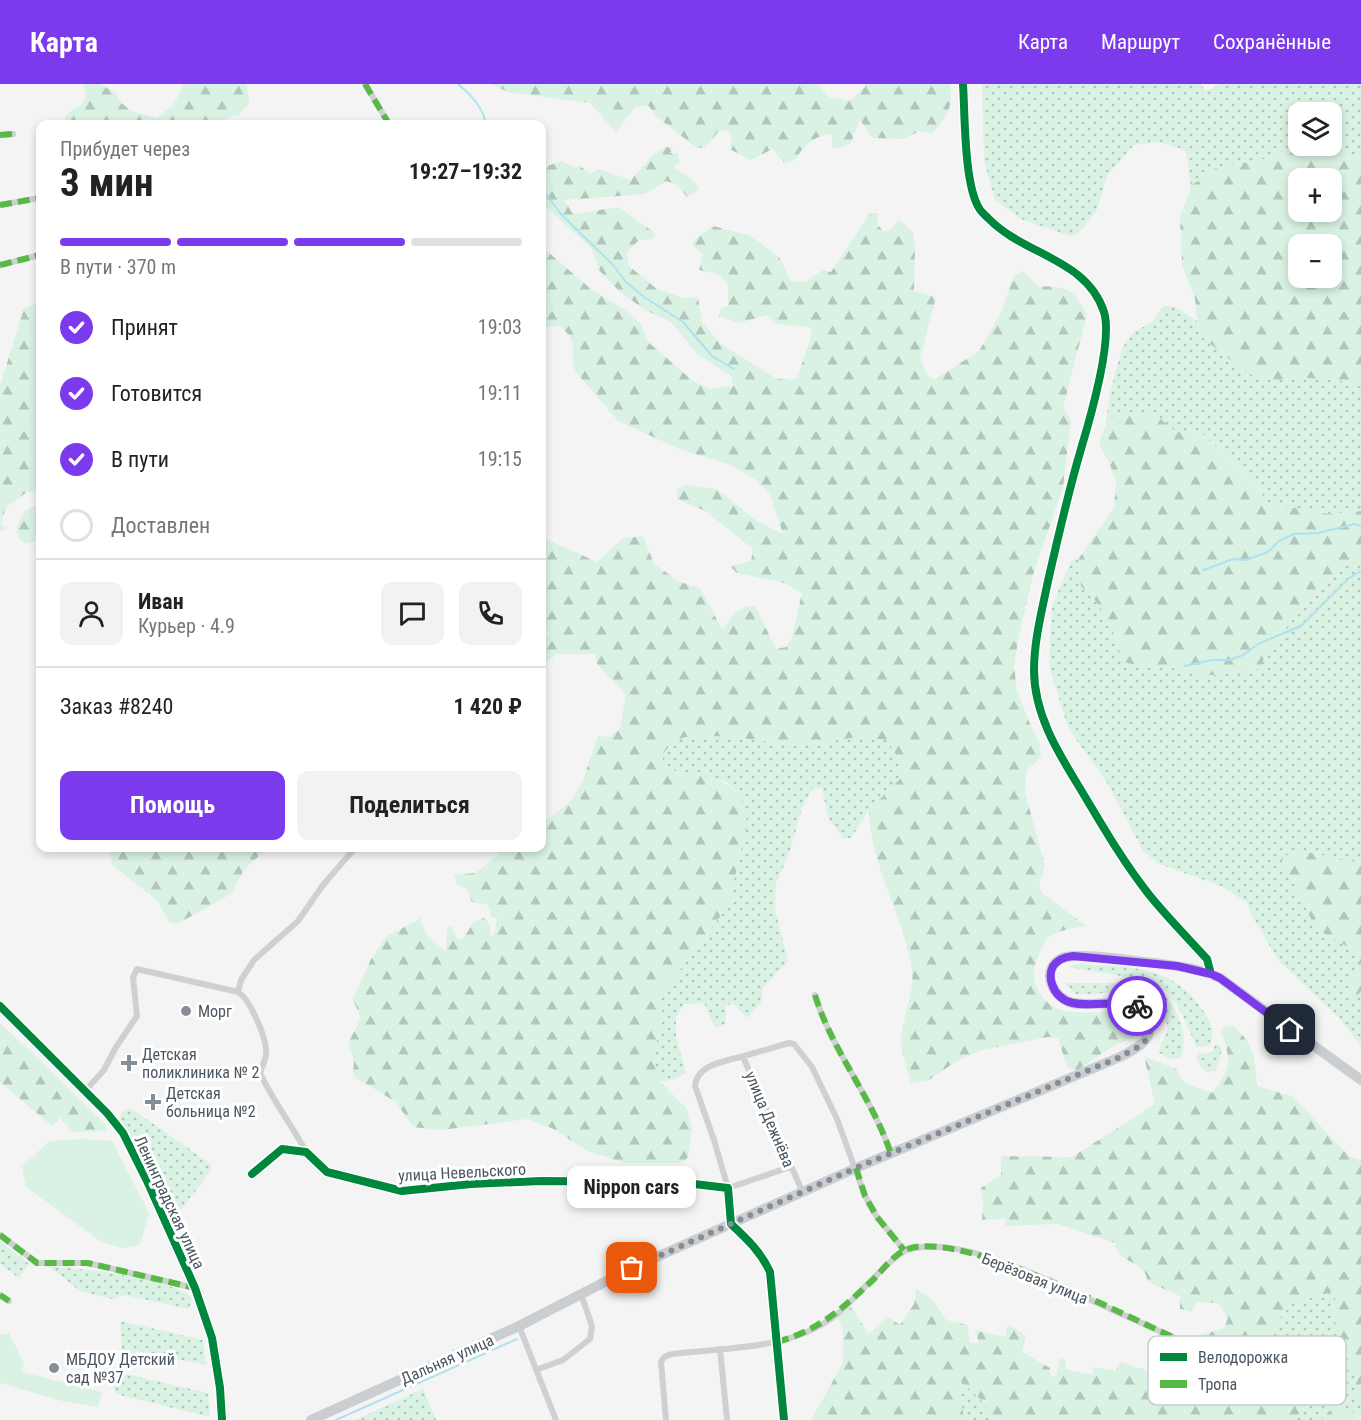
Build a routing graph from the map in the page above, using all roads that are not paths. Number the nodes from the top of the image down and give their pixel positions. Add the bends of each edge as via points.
1 (365, 84) edge
2 (963, 84) edge
3 (387, 120) edge
4 (13, 134) dead end
5 (0, 135) edge
6 (36, 199) edge
7 (0, 205) edge
8 (36, 256) edge
9 (0, 265) edge
10 (351, 852) edge
11 (1211, 974) junction
12 (238, 992) junction
13 (815, 995) dead end
14 (0, 1006) edge
15 (744, 1056) junction
16 (1361, 1080) edge
17 (84, 1092) junction
18 (306, 1152) junction
19 (891, 1154) junction
20 (790, 1167) junction
21 (856, 1168) junction
22 (252, 1174) dead end
23 (728, 1188) junction
24 (803, 1193) junction
25 (731, 1224) junction
26 (0, 1235) edge
27 (904, 1250) junction
28 (195, 1288) junction
29 (581, 1294) junction
30 (0, 1295) edge
31 (9, 1301) dead end
32 (519, 1326) junction
33 (1171, 1336) edge
34 (777, 1342) junction
35 (720, 1349) junction
36 (536, 1370) junction
37 (222, 1420) edge
38 (311, 1420) edge
39 (556, 1420) edge
40 (666, 1420) edge
41 (727, 1420) edge
42 (784, 1420) edge

1 - 3 street
2 - 11 street via 970,181 979,208 1017,241 1070,269 1089,284 1104,311 1105,348 1090,421 1064,506 1039,621 1034,671 1040,711 1060,756 1110,838 1147,892 1207,959
4 - 5 street
6 - 7 street
8 - 9 street
10 - 12 street via 298,921 254,960
11 - 16 main road
11 - 19 main road, Дальняя улица via 1177,966 1073,956 1058,960 1050,979 1054,990 1066,1001 1083,1005 1116,1002 1142,1009 1150,1028 1142,1044 1120,1057
12 - 17 street via 137,969 133,977 137,1016 104,1070
12 - 18 street, улица Невельского via 246,998 265,1042 266,1055 260,1073
13 - 19 street via 820,1014 873,1110
14 - 17 street, Ленинградская улица
15 - 20 street, улица Дежнёва
15 - 21 street, улица Дежнёва via 794,1044 812,1067
15 - 23 street via 704,1069 695,1086
17 - 28 street, Ленинградская улица via 123,1132
18 - 22 street via 282,1149
18 - 23 street, улица Невельского via 327,1172 402,1191 540,1181 677,1182
19 - 21 main road, Дальняя улица
20 - 23 street
20 - 24 street, улица Дежнёва
21 - 24 main road, Дальняя улица
21 - 27 street via 877,1217
23 - 25 street
24 - 25 main road, Дальняя улица
25 - 29 main road, Дальняя улица
25 - 34 street via 764,1258 770,1272
26 - 28 street via 37,1263 88,1263
27 - 33 street, Берёзовая улица via 956,1250 1009,1264
27 - 34 street via 839,1312 797,1337
28 - 37 street, Ленинградская улица via 212,1338
29 - 32 main road, Дальняя улица
29 - 36 street via 592,1326 590,1339 563,1360
30 - 31 street
32 - 36 street
32 - 38 main road, Дальняя улица
34 - 35 street
34 - 42 street
35 - 40 street via 663,1358
35 - 41 street
36 - 39 street

